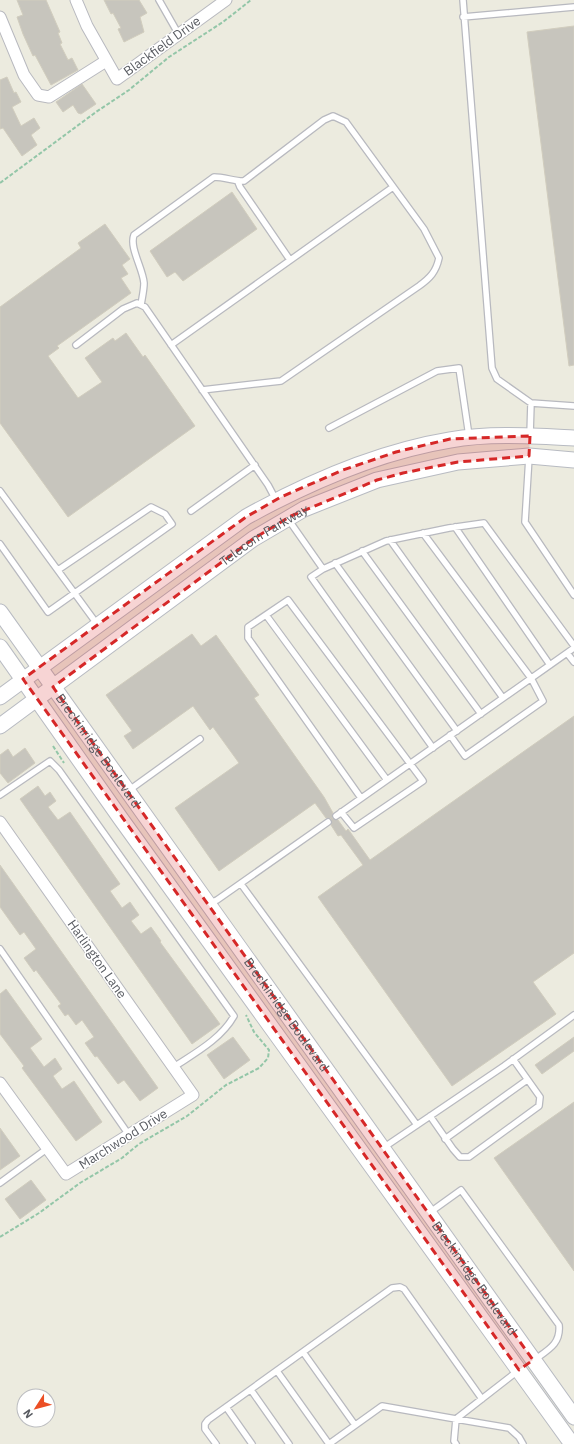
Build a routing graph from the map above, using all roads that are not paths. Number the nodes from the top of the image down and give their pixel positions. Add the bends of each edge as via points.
1 (76, 0) edge
2 (159, 0) edge
3 (226, 0) edge
4 (463, 0) edge
5 (574, 7) edge
6 (0, 17) edge
7 (463, 17) junction
8 (178, 34) junction
9 (106, 61) junction
10 (238, 182) junction
11 (393, 187) junction
12 (290, 260) junction
13 (141, 305) junction
14 (76, 345) dead end
15 (171, 345) junction
16 (202, 390) junction
17 (531, 403) junction
18 (574, 406) edge
19 (329, 428) dead end
20 (530, 436) junction
21 (469, 438) junction
22 (574, 438) edge
23 (530, 456) junction
24 (574, 460) edge
25 (255, 465) junction
26 (0, 491) edge
27 (276, 500) junction
28 (191, 511) dead end
29 (287, 518) junction
30 (454, 527) junction
31 (423, 533) junction
32 (390, 540) junction
33 (0, 544) edge
34 (362, 551) junction
35 (335, 563) junction
36 (323, 569) junction
37 (58, 570) junction
38 (74, 593) junction
39 (574, 595) edge
40 (0, 612) edge
41 (266, 614) junction
42 (97, 625) junction
43 (0, 647) edge
44 (574, 647) edge
45 (567, 653) junction
46 (574, 662) edge
47 (550, 665) junction
48 (39, 667) junction
49 (530, 678) junction
50 (23, 680) junction
51 (53, 687) junction
52 (0, 697) edge
53 (36, 698) junction
54 (503, 698) junction
55 (481, 714) junction
56 (0, 726) edge
57 (457, 731) junction
58 (450, 735) junction
59 (200, 739) dead end
60 (433, 748) junction
61 (411, 763) junction
62 (387, 780) junction
63 (128, 791) junction
64 (0, 795) edge
65 (361, 798) junction
66 (0, 822) edge
67 (328, 822) dead end
68 (240, 884) junction
69 (208, 904) junction
70 (191, 916) junction
71 (0, 949) edge
72 (574, 1015) edge
73 (513, 1060) junction
74 (174, 1067) junction
75 (527, 1080) junction
76 (0, 1083) edge
77 (193, 1095) joint
78 (430, 1116) junction
79 (417, 1125) junction
80 (129, 1135) junction
81 (445, 1139) junction
82 (48, 1148) junction
83 (383, 1149) junction
84 (367, 1160) junction
85 (0, 1183) edge
86 (429, 1213) junction
87 (303, 1352) junction
88 (533, 1360) junction
89 (519, 1370) junction
90 (277, 1371) junction
91 (251, 1390) junction
92 (482, 1399) junction
93 (226, 1408) junction
94 (574, 1417) edge
95 (456, 1419) junction
96 (355, 1425) junction
97 (216, 1444) edge
98 (252, 1444) edge
99 (289, 1444) edge
100 (329, 1444) edge
101 (456, 1444) edge
102 (523, 1444) edge
103 (572, 1444) edge

1 - 9 street
2 - 8 lane
3 - 8 street, Blackfield Drive
4 - 7 lane
5 - 7 lane
6 - 9 street via 24,75 38,95 49,97
7 - 17 lane via 492,368 496,378
8 - 9 street, Blackfield Drive via 117,79
10 - 11 lane via 244,181 324,120 333,116 346,122
10 - 12 lane
10 - 13 lane via 225,177 214,177 134,235 133,247 140,263 144,284
11 - 12 lane
11 - 16 lane via 424,229 439,258 432,277 281,381
12 - 15 lane
13 - 14 lane via 137,303 123,309
13 - 15 lane
15 - 16 lane
16 - 25 lane
17 - 18 lane
17 - 20 lane
19 - 21 lane via 437,371 459,368
20 - 21 street, Telecom Parkway
20 - 22 street, Telecom Parkway
20 - 23 street
21 - 27 street, Telecom Parkway via 396,452 343,470
23 - 24 street, Telecom Parkway
23 - 29 street, Telecom Parkway via 458,462 404,473 377,480
23 - 39 lane via 525,522
25 - 27 lane
25 - 28 lane
26 - 37 lane
27 - 29 street
27 - 42 street, Telecom Parkway via 246,517
29 - 36 lane
29 - 51 street, Telecom Parkway via 252,539
30 - 31 lane
30 - 44 lane via 484,524
30 - 47 lane
31 - 32 lane
31 - 49 lane
32 - 34 lane
32 - 54 lane
33 - 38 lane via 48,612
34 - 35 lane
34 - 55 lane
35 - 36 lane
35 - 57 lane
36 - 60 lane via 311,577
37 - 38 lane
37 - 38 lane via 151,507 165,514 172,524
38 - 42 lane
40 - 48 street, Breckinridge Boulevard
41 - 61 lane via 288,600
41 - 62 lane
41 - 65 lane via 248,627 248,638
42 - 48 street, Telecom Parkway
43 - 50 street, Breckinridge Boulevard
44 - 45 lane
45 - 46 lane
45 - 47 lane
47 - 49 lane
48 - 50 street, Telecom Parkway
48 - 51 street, Breckinridge Boulevard
49 - 54 lane
49 - 58 lane via 543,701 472,752 465,756
50 - 52 street, Telecom Parkway
50 - 53 street, Breckinridge Boulevard
51 - 53 street, Telecom Parkway
51 - 63 street, Breckinridge Boulevard
53 - 56 street, Telecom Parkway
53 - 70 street, Breckinridge Boulevard
54 - 55 lane
55 - 57 lane
57 - 58 lane
58 - 60 lane
59 - 63 lane
60 - 61 lane
61 - 62 lane
61 - 65 lane via 422,780 354,828 338,814
62 - 65 lane
63 - 69 street, Breckinridge Boulevard
64 - 74 lane via 50,761 234,1016 216,1037
66 - 74 street, Harlington Lane
67 - 68 lane
68 - 69 lane
68 - 79 lane
69 - 70 street
69 - 83 street, Breckinridge Boulevard
70 - 84 street, Breckinridge Boulevard
71 - 80 lane
72 - 73 lane
73 - 75 lane
73 - 78 lane
74 - 77 street, Harlington Lane
75 - 81 lane
75 - 81 lane via 540,1097 539,1106 469,1157 460,1157
76 - 82 street, Marchwood Drive
77 - 80 street, Marchwood Drive
78 - 79 lane
78 - 81 lane
79 - 83 lane
80 - 82 street, Marchwood Drive via 66,1174
82 - 85 lane
83 - 84 street
83 - 86 street, Breckinridge Boulevard
84 - 89 street, Breckinridge Boulevard
86 - 88 street, Breckinridge Boulevard
86 - 88 lane via 461,1190 559,1325 560,1334 555,1344
87 - 90 lane
87 - 92 lane via 392,1288 400,1287 404,1289
87 - 96 lane
88 - 89 street
88 - 94 street, Breckinridge Boulevard
89 - 92 lane
89 - 103 street, Breckinridge Boulevard
90 - 91 lane
90 - 100 lane
91 - 93 lane
91 - 99 lane
92 - 95 lane
93 - 97 lane via 205,1424 205,1429
93 - 98 lane
95 - 96 lane via 382,1406
95 - 101 lane
95 - 102 lane via 509,1428
96 - 100 lane

